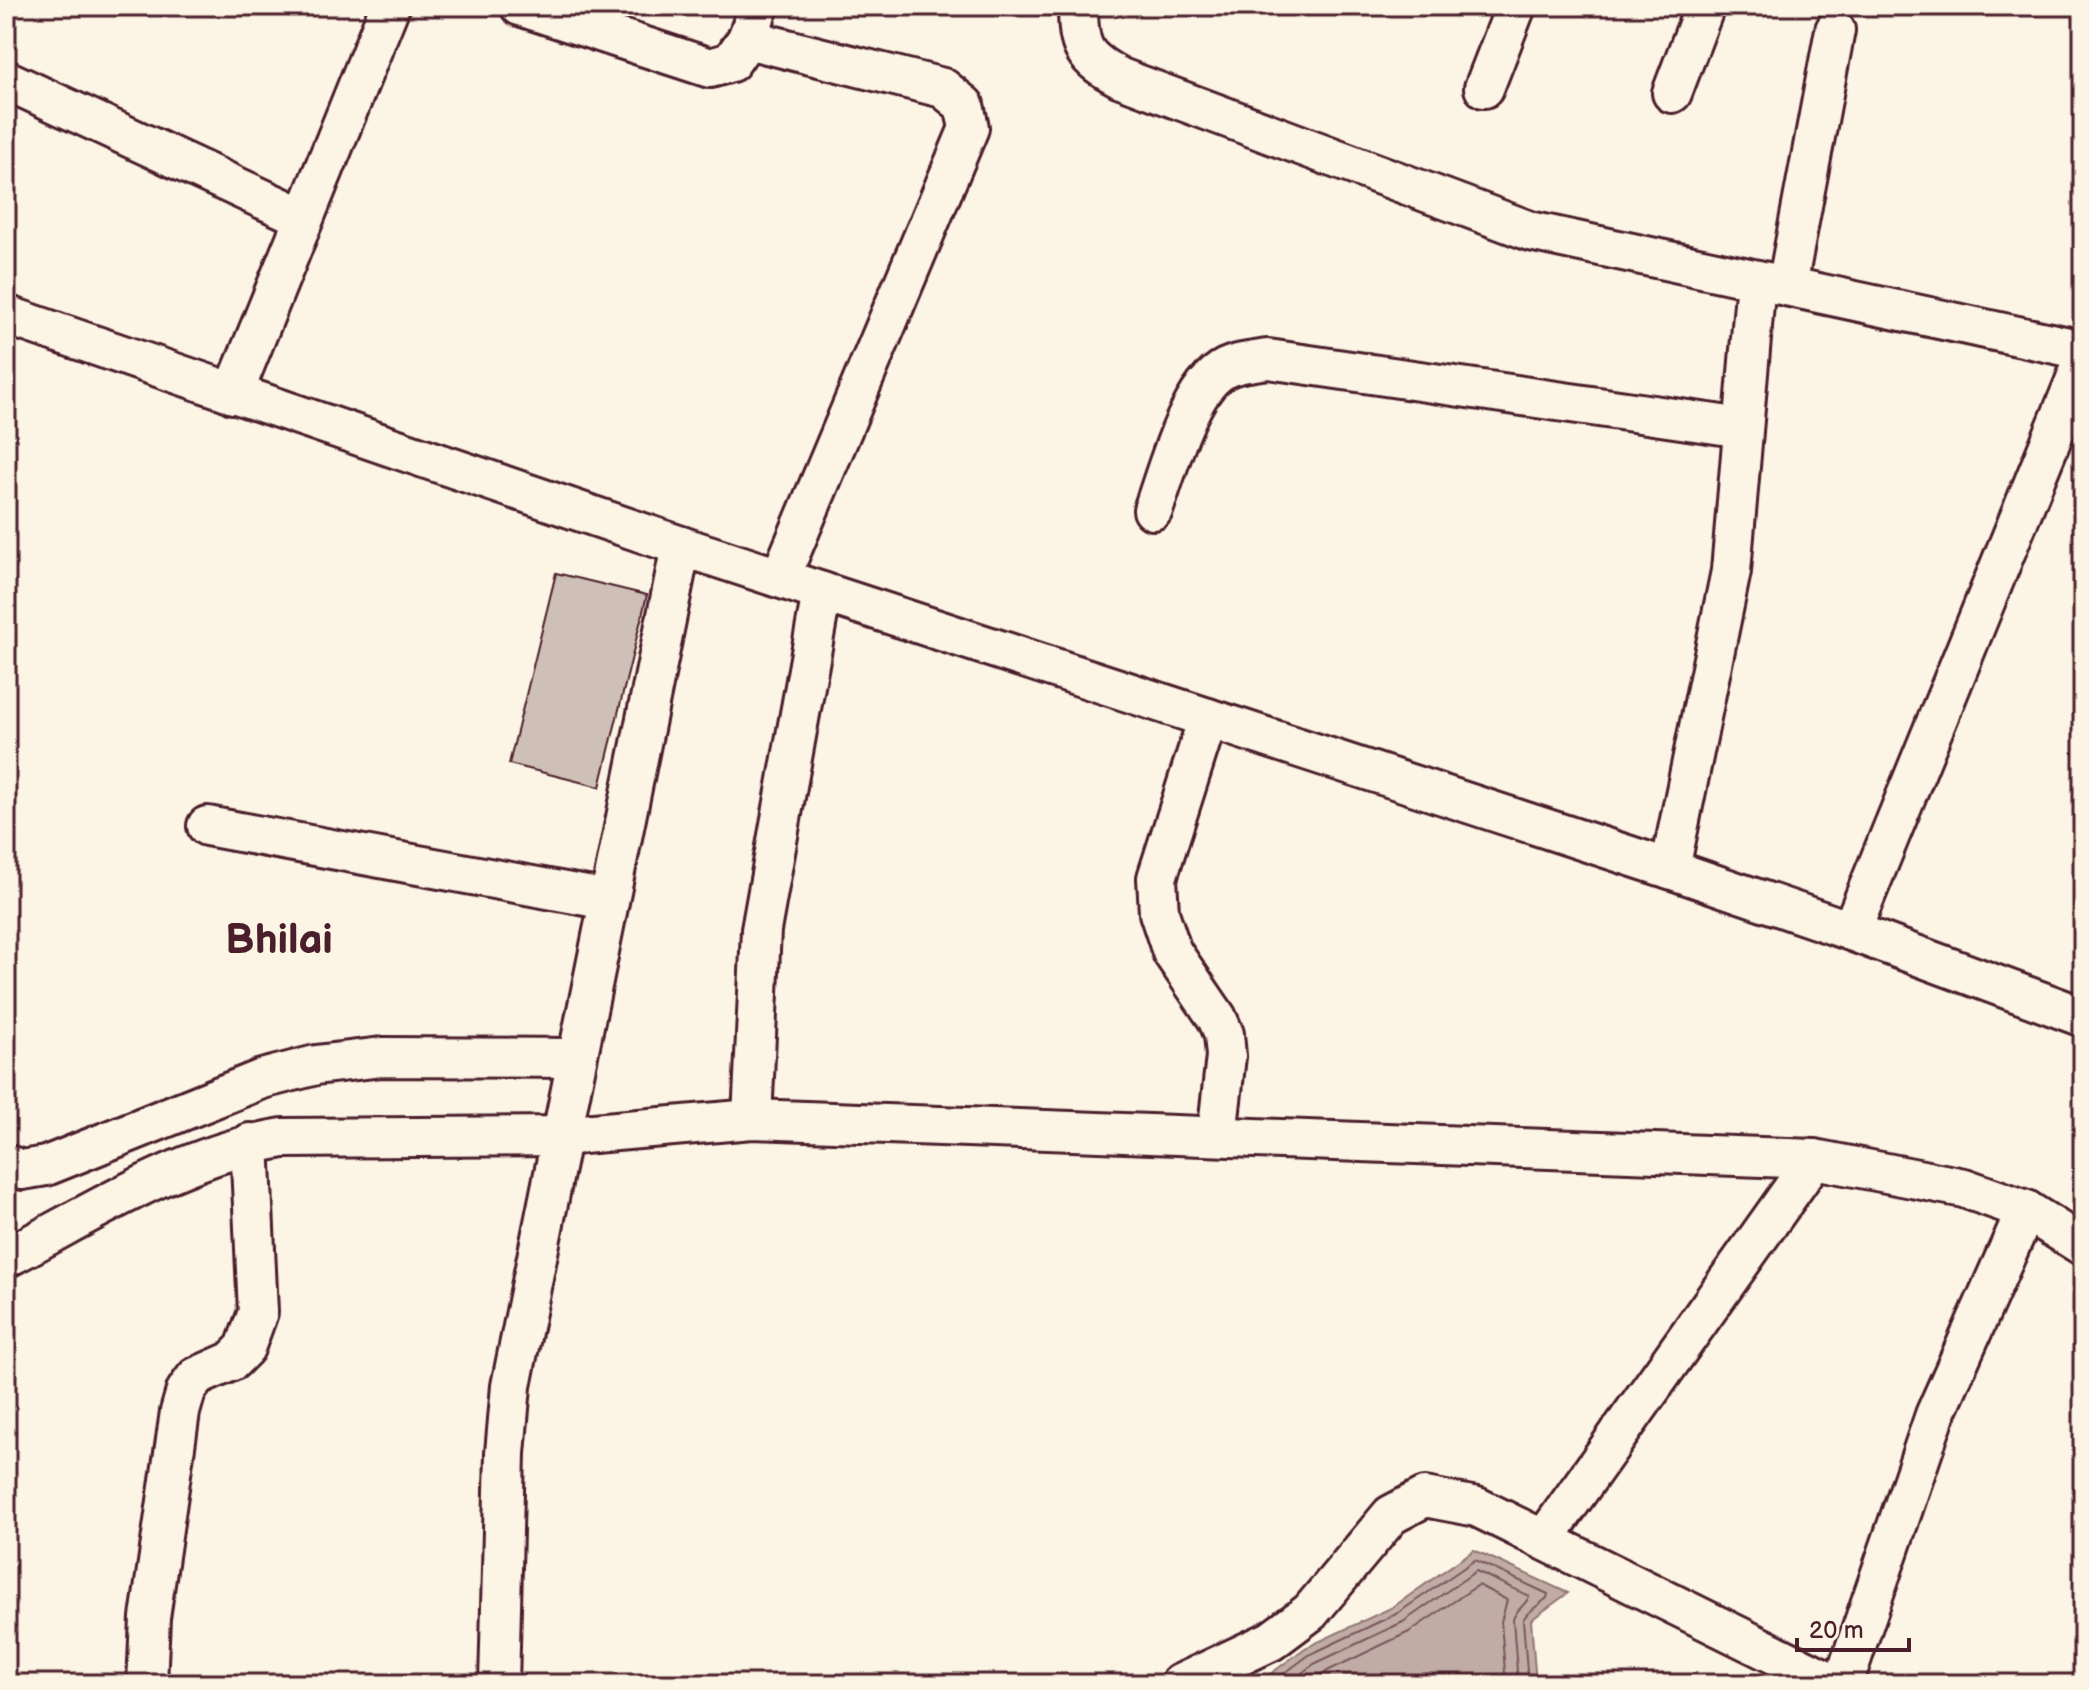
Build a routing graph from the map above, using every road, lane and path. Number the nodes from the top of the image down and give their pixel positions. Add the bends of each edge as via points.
1 (390, 6) edge
2 (520, 6) edge
3 (1078, 6) edge
4 (1516, 6) edge
5 (1705, 6) edge
6 (753, 23) edge
7 (1835, 30) dead end
8 (6, 80) edge
9 (1484, 88) dead end
10 (1672, 93) dead end
11 (304, 218) junction
12 (1771, 283) junction
13 (6, 315) edge
14 (2083, 350) edge
15 (2083, 362) edge
16 (233, 394) junction
17 (1743, 428) junction
18 (1153, 510) dead end
19 (681, 546) junction
20 (780, 578) junction
21 (822, 592) junction
22 (1208, 718) junction
23 (207, 826) dead end
24 (1670, 869) junction
25 (608, 900) junction
26 (1851, 931) junction
27 (2083, 1017) edge
28 (576, 1058) junction
29 (752, 1119) junction
30 (560, 1136) junction
31 (1217, 1136) junction
32 (250, 1143) junction
33 (1814, 1159) junction
34 (6, 1164) edge
35 (2026, 1210) junction
36 (2083, 1246) edge
37 (6, 1258) edge
38 (1545, 1538) junction
39 (147, 1684) edge
40 (499, 1684) edge
41 (1180, 1684) edge
42 (1835, 1684) edge
43 (1843, 1684) edge

1 - 11 street
2 - 6 street via 710,68 731,62
3 - 12 street via 1078,37 1094,63 1121,78 1530,231
4 - 9 street
5 - 10 street
6 - 20 street via 943,88 964,105 969,128
7 - 12 street
8 - 11 street
11 - 16 street
12 - 14 street
12 - 17 street
13 - 16 street
15 - 26 street
16 - 19 street
17 - 18 street via 1268,359 1229,366 1195,398
17 - 24 street via 1731,571
19 - 20 street
19 - 25 street
20 - 21 street
21 - 22 street
21 - 29 street via 761,930
22 - 24 street
22 - 31 street via 1157,878 1159,913 1172,952 1224,1034
23 - 25 street
24 - 26 street
25 - 28 street
26 - 27 street
28 - 30 street
28 - 34 street via 382,1057 316,1065 262,1079 46,1166 22,1170
29 - 30 street
29 - 31 street
30 - 32 street via 283,1138
30 - 40 street via 511,1386
31 - 33 street
32 - 37 street via 164,1175
32 - 39 street via 258,1312 245,1348 232,1361 196,1377 186,1391 150,1618
33 - 35 street via 1964,1188
33 - 38 street
35 - 36 street
35 - 43 street via 1935,1415
38 - 41 street via 1477,1507 1425,1497 1391,1515 1310,1612 1291,1627
38 - 42 street

